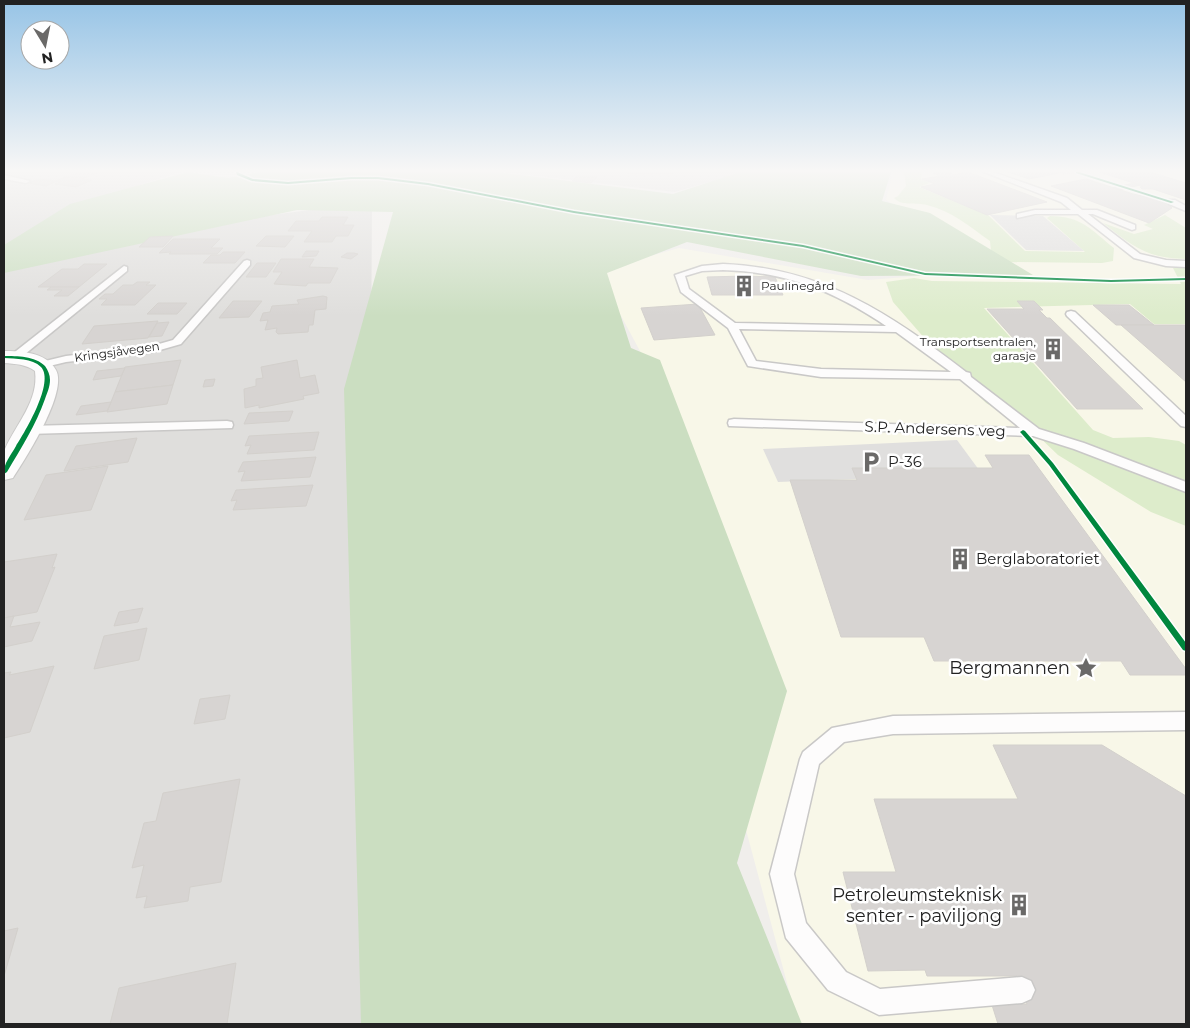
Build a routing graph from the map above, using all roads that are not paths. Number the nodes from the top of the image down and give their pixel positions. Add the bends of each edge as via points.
1 (1090, 220) edge
2 (1114, 220) edge
3 (1132, 227) dead end
4 (247, 263) dead end
5 (1186, 264) edge
6 (124, 269) dead end
7 (1072, 314) dead end
8 (732, 326) junction
9 (900, 329) junction
10 (9, 357) edge
11 (41, 365) junction
12 (966, 376) junction
13 (734, 423) dead end
14 (1186, 424) edge
15 (228, 425) dead end
16 (28, 430) junction
17 (1034, 432) junction
18 (4, 472) edge
19 (1186, 487) edge
20 (1186, 722) edge
21 (1022, 990) dead end

1 - 5 lane via 1137,256
2 - 3 lane
4 - 11 lane, Kringsjåvegen via 177,342 153,349
6 - 10 lane
7 - 14 lane
8 - 9 lane
8 - 9 lane via 684,290 680,275 700,267 735,266 777,274 822,286 855,301
8 - 12 lane via 752,364 821,373
9 - 12 lane
10 - 11 street
11 - 16 street via 48,377 46,391
12 - 17 lane
13 - 17 lane, S.P. Andersens veg
15 - 16 lane
16 - 18 street
17 - 19 lane, S.P. Andersens veg
20 - 21 lane via 893,725 839,734 810,759 782,874 795,929 836,981 880,1002

